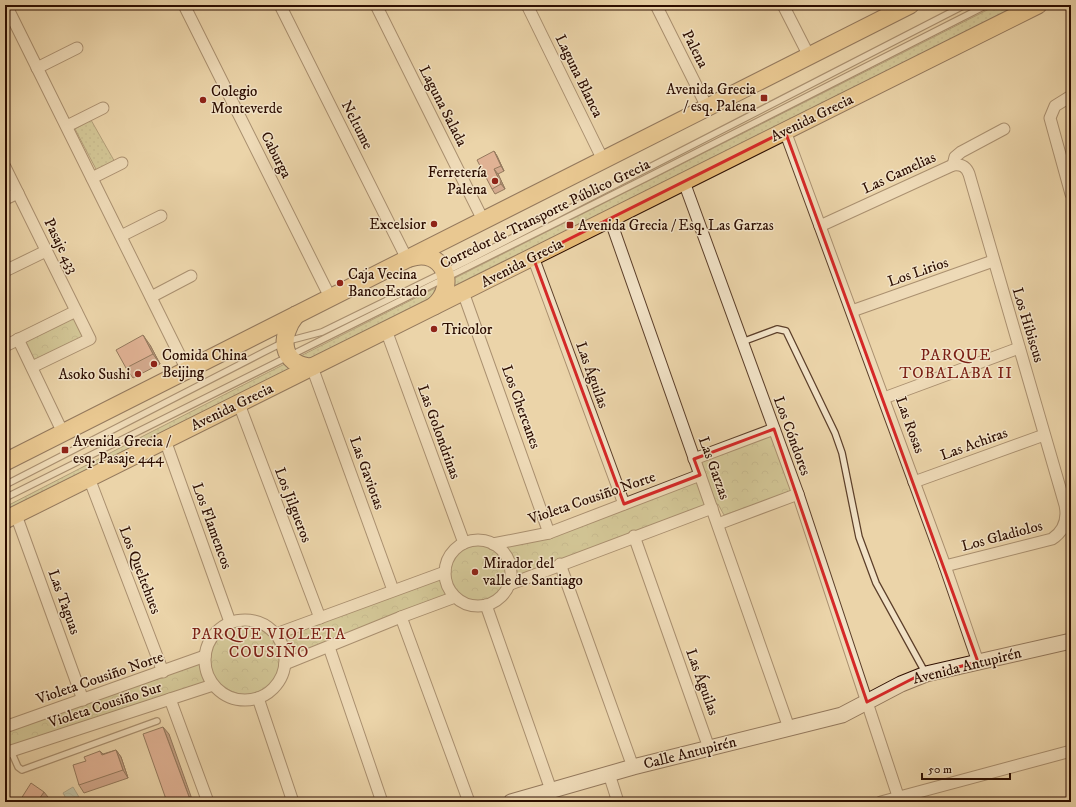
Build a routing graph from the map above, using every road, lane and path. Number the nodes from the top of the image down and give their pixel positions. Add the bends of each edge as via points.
1 (6, 5) edge
2 (184, 5) edge
3 (280, 5) edge
4 (376, 5) edge
5 (527, 5) edge
6 (656, 5) edge
7 (783, 5) edge
8 (908, 5) edge
9 (965, 5) edge
10 (987, 5) edge
11 (1038, 5) edge
12 (77, 48) dead end
13 (809, 56) junction
14 (37, 68) junction
15 (1071, 96) edge
16 (707, 107) junction
17 (103, 108) dead end
18 (66, 126) junction
19 (1004, 129) dead end
20 (785, 131) junction
21 (603, 160) junction
22 (122, 163) dead end
23 (953, 165) junction
24 (5, 167) edge
25 (92, 178) junction
26 (684, 182) junction
27 (18, 193) junction
28 (1071, 194) edge
29 (5, 199) edge
30 (161, 216) dead end
31 (610, 219) junction
32 (484, 220) junction
33 (820, 226) junction
34 (121, 236) junction
35 (46, 251) junction
36 (533, 257) junction
37 (407, 259) junction
38 (993, 261) junction
39 (5, 271) edge
40 (445, 274) junction
41 (191, 276) dead end
42 (463, 292) junction
43 (151, 296) junction
44 (330, 297) junction
45 (427, 310) junction
46 (76, 311) junction
47 (852, 311) junction
48 (296, 315) junction
49 (386, 330) junction
50 (18, 339) junction
51 (742, 342) junction
52 (5, 346) edge
53 (1019, 348) junction
54 (287, 349) junction
55 (32, 367) junction
56 (312, 367) junction
57 (187, 370) junction
58 (884, 398) junction
59 (239, 404) junction
60 (774, 429) junction
61 (63, 433) junction
62 (1044, 435) junction
63 (165, 440) junction
64 (694, 459) junction
65 (6, 460) edge
66 (700, 476) junction
67 (89, 478) junction
68 (914, 482) junction
69 (5, 485) edge
70 (798, 494) junction
71 (5, 498) edge
72 (624, 504) junction
73 (1065, 505) joint
74 (712, 508) junction
75 (10, 518) edge
76 (718, 524) junction
77 (549, 533) junction
78 (1066, 534) edge
79 (634, 536) junction
80 (464, 543) junction
81 (493, 544) junction
82 (560, 564) junction
83 (945, 566) junction
84 (445, 572) junction
85 (508, 584) junction
86 (393, 590) junction
87 (455, 597) junction
88 (486, 605) junction
89 (401, 617) junction
90 (320, 618) junction
91 (230, 622) junction
92 (276, 634) junction
93 (1071, 641) edge
94 (329, 647) junction
95 (205, 656) junction
96 (978, 662) junction
97 (285, 664) junction
98 (163, 672) junction
99 (926, 674) junction
100 (213, 685) junction
101 (258, 698) junction
102 (170, 699) junction
103 (83, 700) junction
104 (867, 702) junction
105 (157, 721) dead end
106 (5, 727) edge
107 (789, 728) junction
108 (709, 748) junction
109 (1071, 751) edge
110 (8, 752) edge
111 (633, 767) junction
112 (609, 774) junction
113 (551, 790) junction
114 (899, 799) edge
115 (208, 802) edge
116 (293, 802) edge
117 (382, 802) edge
118 (469, 802) edge
119 (511, 802) edge
120 (618, 802) edge
121 (881, 802) edge

1 - 14 street
2 - 44 street, Caburga
3 - 37 street, Neltume
4 - 32 street, Laguna Salada
5 - 21 street, Laguna Blanca
6 - 16 street, Palena
7 - 13 street
8 - 13 main road
9 - 40 lane, Corredor de Transporte Público Grecia
10 - 40 lane, Corredor de Transporte Público Grecia
11 - 20 main road, Avenida Grecia
12 - 14 street
13 - 16 main road
14 - 18 street
15 - 28 street via 1055,106 1050,118
16 - 21 main road
17 - 18 street
18 - 25 street
19 - 23 street, Las Camelias via 961,152 955,157
20 - 26 main road, Avenida Grecia
20 - 33 street, Las Rosas
21 - 32 main road
22 - 25 street
23 - 33 street, Las Camelias
23 - 38 street, Los Hibiscus via 965,167 969,174
24 - 27 street, Pasaje 433
25 - 34 street
26 - 31 main road, Avenida Grecia
26 - 51 street, Los Cóndores
27 - 29 street
27 - 35 street, Pasaje 433
30 - 34 street
31 - 36 main road, Avenida Grecia
31 - 64 street, Las Garzas
32 - 37 main road
33 - 47 street, Las Rosas
34 - 43 street
35 - 39 street
35 - 46 street, Pasaje 433
36 - 42 main road, Avenida Grecia
36 - 72 street, Las Águilas
37 - 40 main road via 427,257 436,262
37 - 44 main road
38 - 47 street, Los Lirios
38 - 53 street, Los Hibiscus
40 - 45 main road via 446,289 443,296
40 - 54 lane, Corredor de Transporte Público Grecia
40 - 54 lane, Corredor de Transporte Público Grecia
41 - 43 street
42 - 45 main road, Avenida Grecia
42 - 77 street, Los Chercanes
43 - 57 street
44 - 48 main road
45 - 49 main road, Avenida Grecia
46 - 50 street
46 - 55 street, Pasaje 433 via 90,338
47 - 58 street, Las Rosas
48 - 54 main road via 286,330
48 - 57 main road
49 - 56 main road, Avenida Grecia
49 - 80 street, Las Golondrinas
50 - 52 street
50 - 55 street
51 - 60 street, Los Cóndores
51 - 99 lane via 777,328 786,331 832,426 842,454 859,537 876,583
53 - 58 street
53 - 62 street, Los Hibiscus
54 - 56 main road via 299,364
54 - 69 lane, Corredor de Transporte Público Grecia
54 - 71 lane, Corredor de Transporte Público Grecia
55 - 61 street
56 - 59 main road, Avenida Grecia
56 - 86 street, Las Gaviotas
57 - 61 main road
58 - 68 street, Las Rosas
59 - 63 main road, Avenida Grecia
59 - 90 street, Los Jilgueros
60 - 64 street
60 - 70 street, Los Cóndores
61 - 65 main road
62 - 68 street, Las Achiras
62 - 73 street, Los Hibiscus
63 - 67 main road, Avenida Grecia
63 - 91 street, Los Flamencos
64 - 66 street, Las Garzas
66 - 72 street, Violeta Cousiño Norte
66 - 74 street, Las Garzas
67 - 75 main road, Avenida Grecia
67 - 98 street, Los Queltehues
68 - 83 street, Las Rosas
70 - 76 street
70 - 104 street, Los Cóndores
72 - 77 street, Violeta Cousiño Norte
73 - 78 street, Los Gladiolos
74 - 76 street, Las Garzas
74 - 79 street
75 - 103 street, Las Taguas
76 - 107 street, Las Garzas
77 - 81 street, Violeta Cousiño Norte
78 - 83 street, Los Gladiolos
79 - 82 street
79 - 108 street, Las Águilas
80 - 81 street via 484,541
80 - 84 street via 451,555
81 - 85 street via 501,550 510,566
82 - 85 street
82 - 111 street
83 - 96 street, Las Rosas
84 - 86 street
84 - 87 street via 447,585
85 - 88 street via 503,594
86 - 90 street
87 - 88 street via 475,606
87 - 89 street
88 - 113 street
89 - 94 street
89 - 118 street
90 - 92 street
91 - 92 street via 247,619 263,623
91 - 95 street via 213,636
92 - 97 street via 284,648
93 - 96 street, Avenida Antupirén
94 - 97 street
94 - 117 street
95 - 98 street, Violeta Cousiño Norte
95 - 100 street via 206,672
96 - 99 street, Avenida Antupirén
97 - 101 street via 281,679 271,691
98 - 103 street, Violeta Cousiño Norte
99 - 104 street, Avenida Antupirén
100 - 101 street via 226,696 236,699
100 - 102 street, Violeta Cousiño Sur
101 - 116 street
102 - 110 street, Violeta Cousiño Sur
102 - 115 street
103 - 106 street, Violeta Cousiño Norte
104 - 107 street, Calle Antupirén via 842,715
104 - 114 street, Los Cóndores
105 - 110 lane via 22,770
107 - 108 street, Calle Antupirén
108 - 111 street, Calle Antupirén
109 - 114 street
111 - 112 street, Calle Antupirén
112 - 113 street, Calle Antupirén
112 - 120 street
113 - 119 street, Calle Antupirén
114 - 121 street

